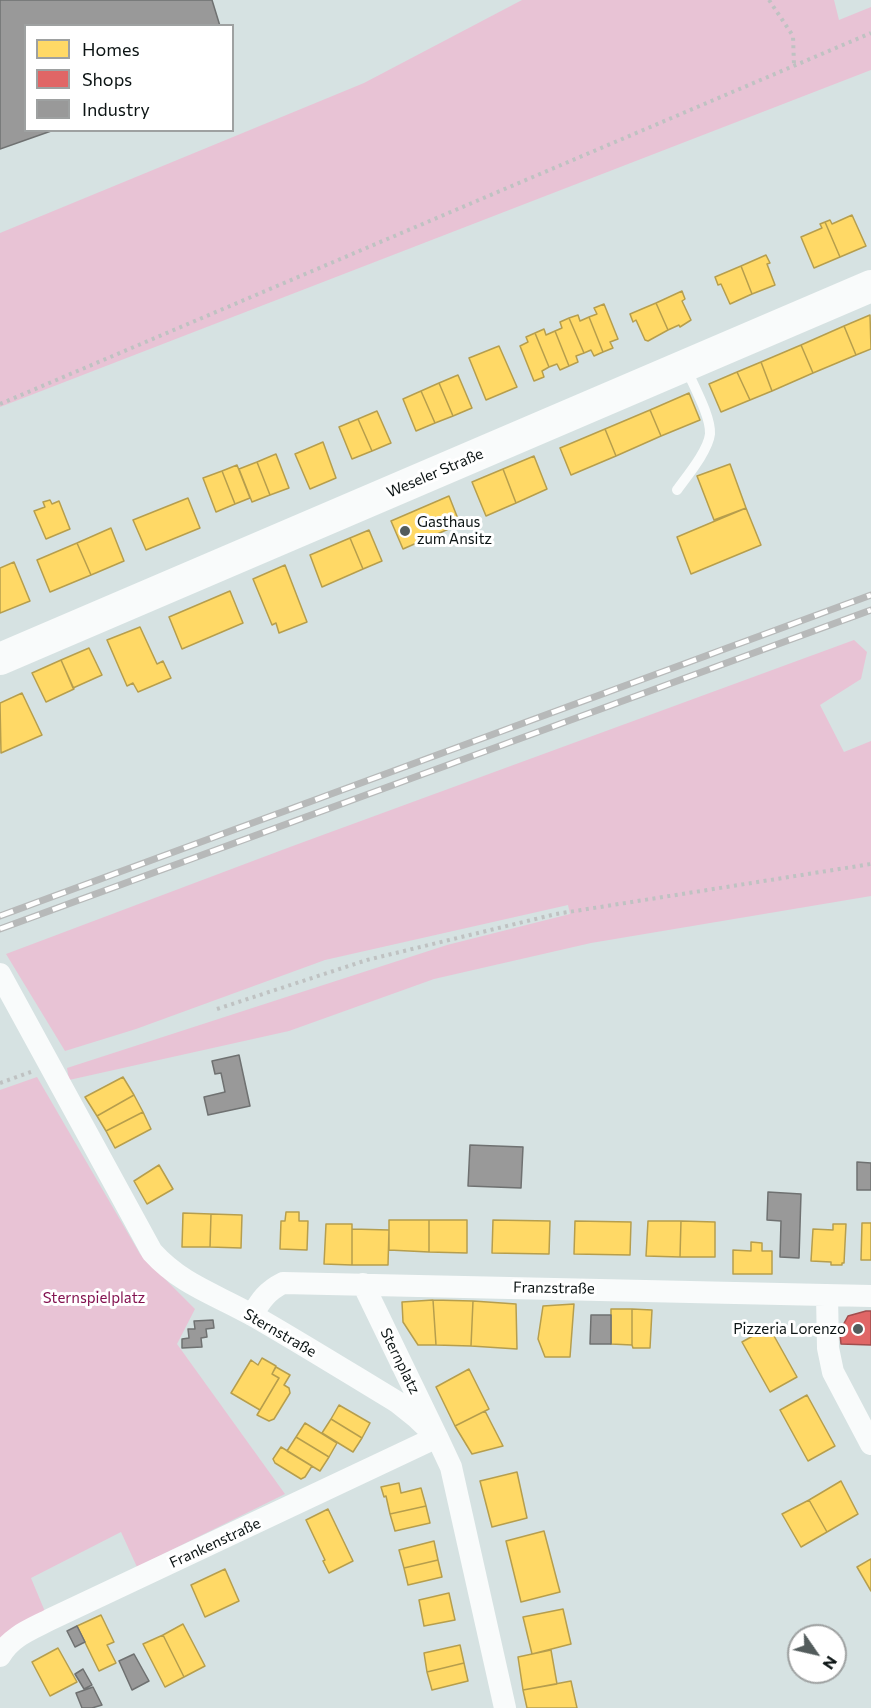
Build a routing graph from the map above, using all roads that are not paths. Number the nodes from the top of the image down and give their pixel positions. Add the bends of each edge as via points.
1 (871, 286) edge
2 (684, 365) junction
3 (677, 490) dead end
4 (0, 659) edge
5 (0, 974) edge
6 (363, 1284) junction
7 (827, 1294) junction
8 (871, 1296) edge
9 (252, 1315) junction
10 (437, 1437) junction
11 (871, 1444) edge
12 (0, 1656) edge
13 (505, 1708) edge

1 - 2 main road, Weseler Straße
2 - 3 lane via 710,434
2 - 4 main road, Weseler Straße
5 - 9 street, Sternstraße via 152,1252 190,1285
6 - 7 street, Franzstraße
6 - 9 street, Franzstraße via 283,1283 262,1297
6 - 10 street, Sternplatz
7 - 8 street, Franzstraße
7 - 11 street via 828,1348 834,1371
9 - 10 street, Sternstraße via 397,1402
10 - 12 street, Frankenstraße via 51,1619 13,1639
10 - 13 street, Sternstraße via 451,1467

